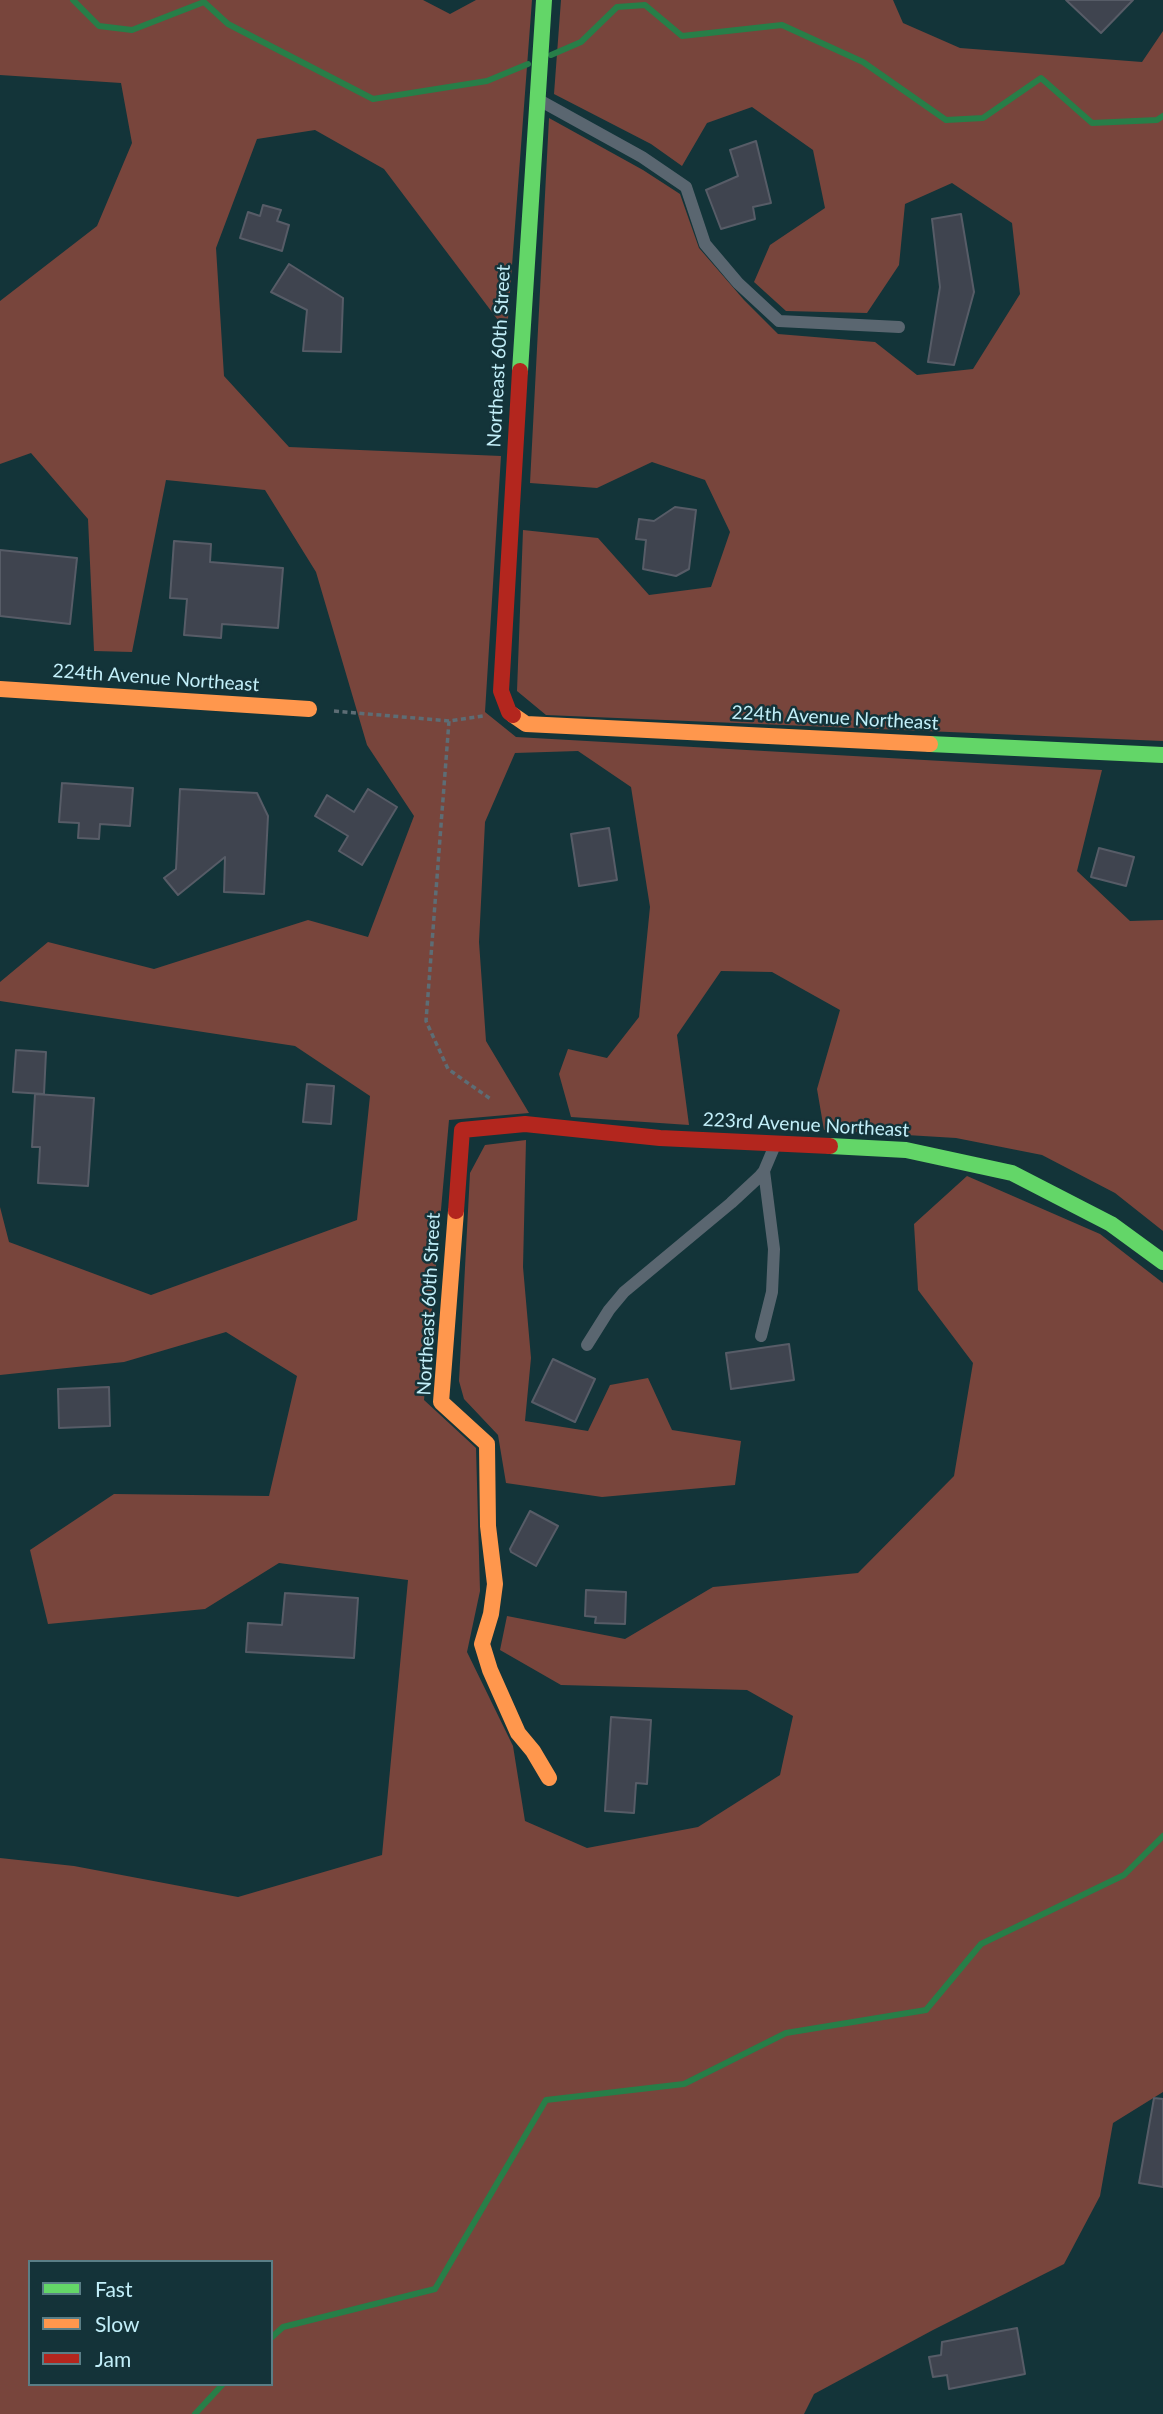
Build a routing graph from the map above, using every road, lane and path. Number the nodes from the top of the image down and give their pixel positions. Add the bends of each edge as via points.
1 (544, 0) edge
2 (536, 98) junction
3 (899, 327) dead end
4 (0, 689) edge
5 (309, 709) joint
6 (509, 712) junction
7 (449, 721) junction
8 (1163, 755) edge
9 (492, 1100) dead end
10 (462, 1130) joint
11 (775, 1144) junction
12 (764, 1171) junction
13 (1163, 1262) edge
14 (761, 1336) dead end
15 (587, 1345) dead end
16 (549, 1778) dead end

1 - 2 street, Northeast 60th Street
2 - 3 lane via 642,157 685,187 705,244 738,284 779,321
2 - 6 street, Northeast 60th Street via 501,691
4 - 5 street, 224th Avenue Northeast
5 - 7 path
6 - 7 path
6 - 8 street, 224th Avenue Northeast via 526,724
7 - 9 path via 426,1021 448,1069
10 - 11 street, 223rd Avenue Northeast via 526,1124
10 - 16 street, Northeast 60th Street via 441,1402 487,1444 488,1525 495,1584 482,1644 518,1733
11 - 12 lane
11 - 13 street, 223rd Avenue Northeast via 906,1150 1012,1173 1111,1224
12 - 14 lane via 773,1260 772,1292
12 - 15 lane via 624,1292

